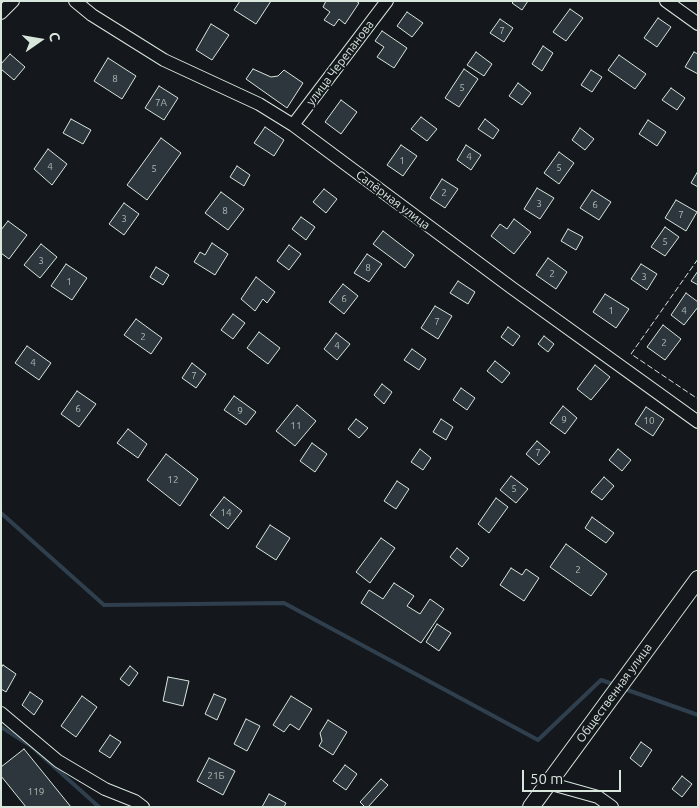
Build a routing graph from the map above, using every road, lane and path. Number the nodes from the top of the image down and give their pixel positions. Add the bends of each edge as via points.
1 (13, 1) edge
2 (74, 1) edge
3 (387, 1) edge
4 (666, 1) edge
5 (1, 13) edge
6 (698, 24) edge
7 (293, 125) junction
8 (698, 422) edge
9 (698, 579) edge
10 (1, 713) edge
11 (548, 783) junction
12 (142, 807) edge
13 (531, 807) edge
14 (612, 807) edge

1 - 5 street
2 - 7 street, Сапёрная улица via 164,60 259,104
3 - 7 street, улица Черепанова
4 - 6 street
7 - 8 street, Сапёрная улица
9 - 11 main road, Общественная улица
10 - 12 street via 58,761
11 - 13 main road, Общественная улица
11 - 14 street via 598,797

